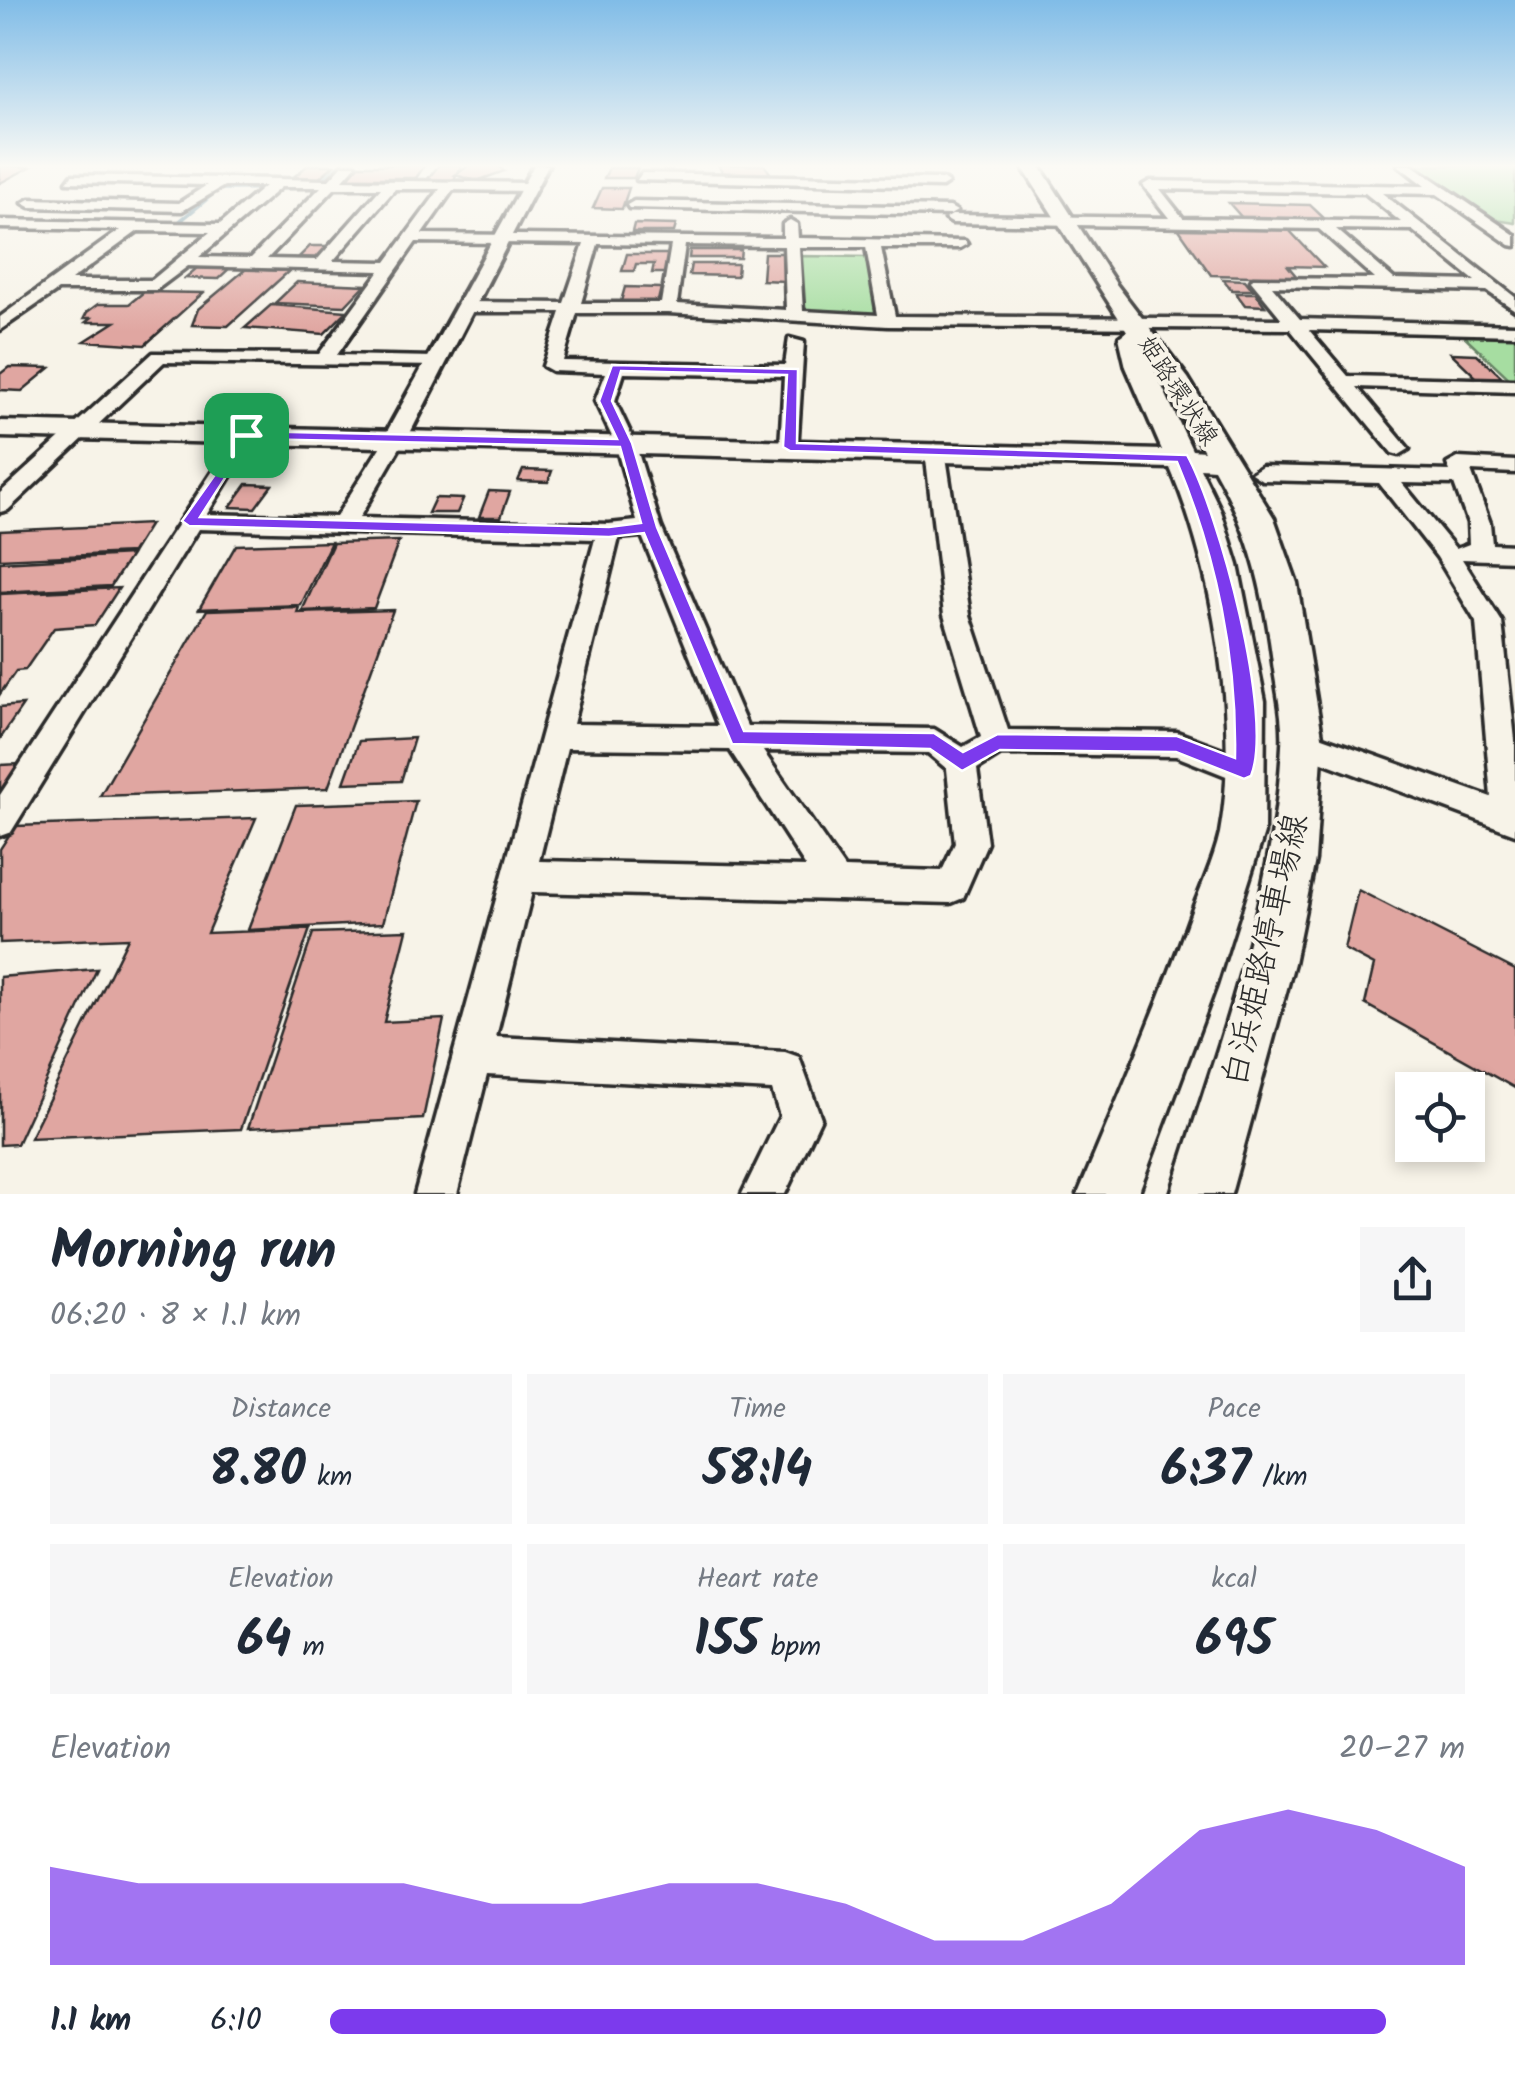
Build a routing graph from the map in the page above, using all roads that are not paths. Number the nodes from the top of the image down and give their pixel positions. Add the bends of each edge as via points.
1 (235, 221) edge
2 (296, 221) edge
3 (360, 221) edge
4 (424, 221) edge
5 (510, 221) edge
6 (628, 221) edge
7 (790, 221) edge
8 (953, 221) edge
9 (1067, 221) edge
10 (1162, 221) edge
11 (1178, 221) joint
12 (1407, 221) edge
13 (1485, 221) edge
14 (0, 222) edge
15 (1323, 224) junction
16 (1490, 224) junction
17 (1515, 225) edge
18 (135, 226) junction
19 (1413, 226) junction
20 (227, 228) junction
21 (412, 238) junction
22 (500, 238) junction
23 (592, 238) junction
24 (622, 239) junction
25 (679, 240) junction
26 (791, 241) junction
27 (872, 242) junction
28 (1515, 242) edge
29 (960, 244) junction
30 (966, 260) dead end
31 (186, 261) junction
32 (253, 265) junction
33 (320, 266) junction
34 (391, 267) junction
35 (1390, 284) junction
36 (56, 285) junction
37 (1491, 286) junction
38 (1515, 304) edge
39 (464, 307) junction
40 (568, 308) junction
41 (668, 308) junction
42 (796, 314) junction
43 (888, 321) junction
44 (1134, 321) junction
45 (1291, 324) junction
46 (0, 325) edge
47 (1515, 330) edge
48 (795, 342) dead end
49 (324, 360) junction
50 (434, 362) junction
51 (616, 368) junction
52 (794, 371) junction
53 (1342, 381) junction
54 (1515, 386) edge
55 (0, 429) edge
56 (77, 430) junction
57 (246, 435) junction
58 (396, 437) junction
59 (625, 443) junction
60 (790, 447) junction
61 (935, 450) junction
62 (1399, 450) dead end
63 (1223, 464) junction
64 (1515, 467) edge
65 (1385, 476) junction
66 (1464, 478) junction
67 (0, 506) edge
68 (189, 521) junction
69 (342, 525) junction
70 (650, 527) junction
71 (609, 532) junction
72 (1446, 552) junction
73 (1481, 552) junction
74 (1515, 554) edge
75 (556, 736) junction
76 (738, 739) junction
77 (998, 742) junction
78 (1303, 742) junction
79 (962, 763) junction
80 (1244, 770) junction
81 (1512, 819) edge
82 (0, 822) edge
83 (519, 876) junction
84 (834, 884) junction
85 (472, 1055) junction
86 (436, 1194) edge
87 (762, 1194) edge
88 (1108, 1194) edge
89 (1201, 1194) edge

1 - 20 street
2 - 32 street
3 - 33 street
4 - 21 street
5 - 22 street
6 - 24 street
7 - 26 street
8 - 29 street
9 - 44 main road, 姫路環状線
10 - 11 street
11 - 15 street
12 - 19 street
13 - 16 street
14 - 18 street
15 - 19 street
15 - 35 street
16 - 17 street
16 - 28 street
18 - 20 street
18 - 36 street
19 - 37 street
20 - 31 street
21 - 22 street
21 - 34 street
22 - 23 street
22 - 39 street
23 - 24 street
23 - 40 street
24 - 25 street
25 - 26 street
25 - 41 street
26 - 27 street
26 - 42 street
27 - 29 street
27 - 43 street
29 - 30 street
31 - 32 street
31 - 36 street via 156,285
32 - 33 street
33 - 34 street
34 - 49 street
35 - 37 street
35 - 45 street via 1259,281
36 - 46 street
37 - 38 street
39 - 40 street
39 - 50 street
40 - 41 street
40 - 51 street via 552,366
41 - 42 street
42 - 43 street
43 - 44 street
44 - 45 street
44 - 63 main road, 姫路環状線
44 - 63 main road, 姫路環状線 via 1130,340 1139,367
45 - 47 street
45 - 53 street
48 - 52 street
49 - 50 street
49 - 56 street via 159,357
50 - 58 street
51 - 52 street
51 - 59 street via 605,401
52 - 60 street
53 - 54 street
53 - 62 street
55 - 56 main road
56 - 57 main road
56 - 67 street
57 - 58 main road
57 - 68 street
58 - 59 main road
58 - 69 street
59 - 60 main road
59 - 70 street
60 - 61 main road
61 - 63 main road
61 - 77 street via 957,615
63 - 65 street
63 - 78 main road, 白浜姫路停車場線 via 1258,518 1280,583
63 - 80 main road, 白浜姫路停車場線 via 1205,512 1235,632 1245,701
64 - 66 street via 1458,464
65 - 66 street
65 - 72 street
66 - 73 street
68 - 69 street
68 - 82 street
69 - 71 street
70 - 71 street
70 - 76 street
71 - 75 street
72 - 73 street
72 - 81 street via 1489,622
73 - 74 street
75 - 76 street
75 - 83 street
76 - 79 street via 934,741
76 - 84 street
77 - 79 street
77 - 80 street via 1177,744
78 - 81 street
78 - 89 main road, 白浜姫路停車場線 via 1292,860
79 - 84 street via 970,844 951,887
80 - 88 main road, 白浜姫路停車場線 via 1242,834
83 - 84 street
83 - 85 street
85 - 86 street
85 - 87 street via 785,1071 800,1118

